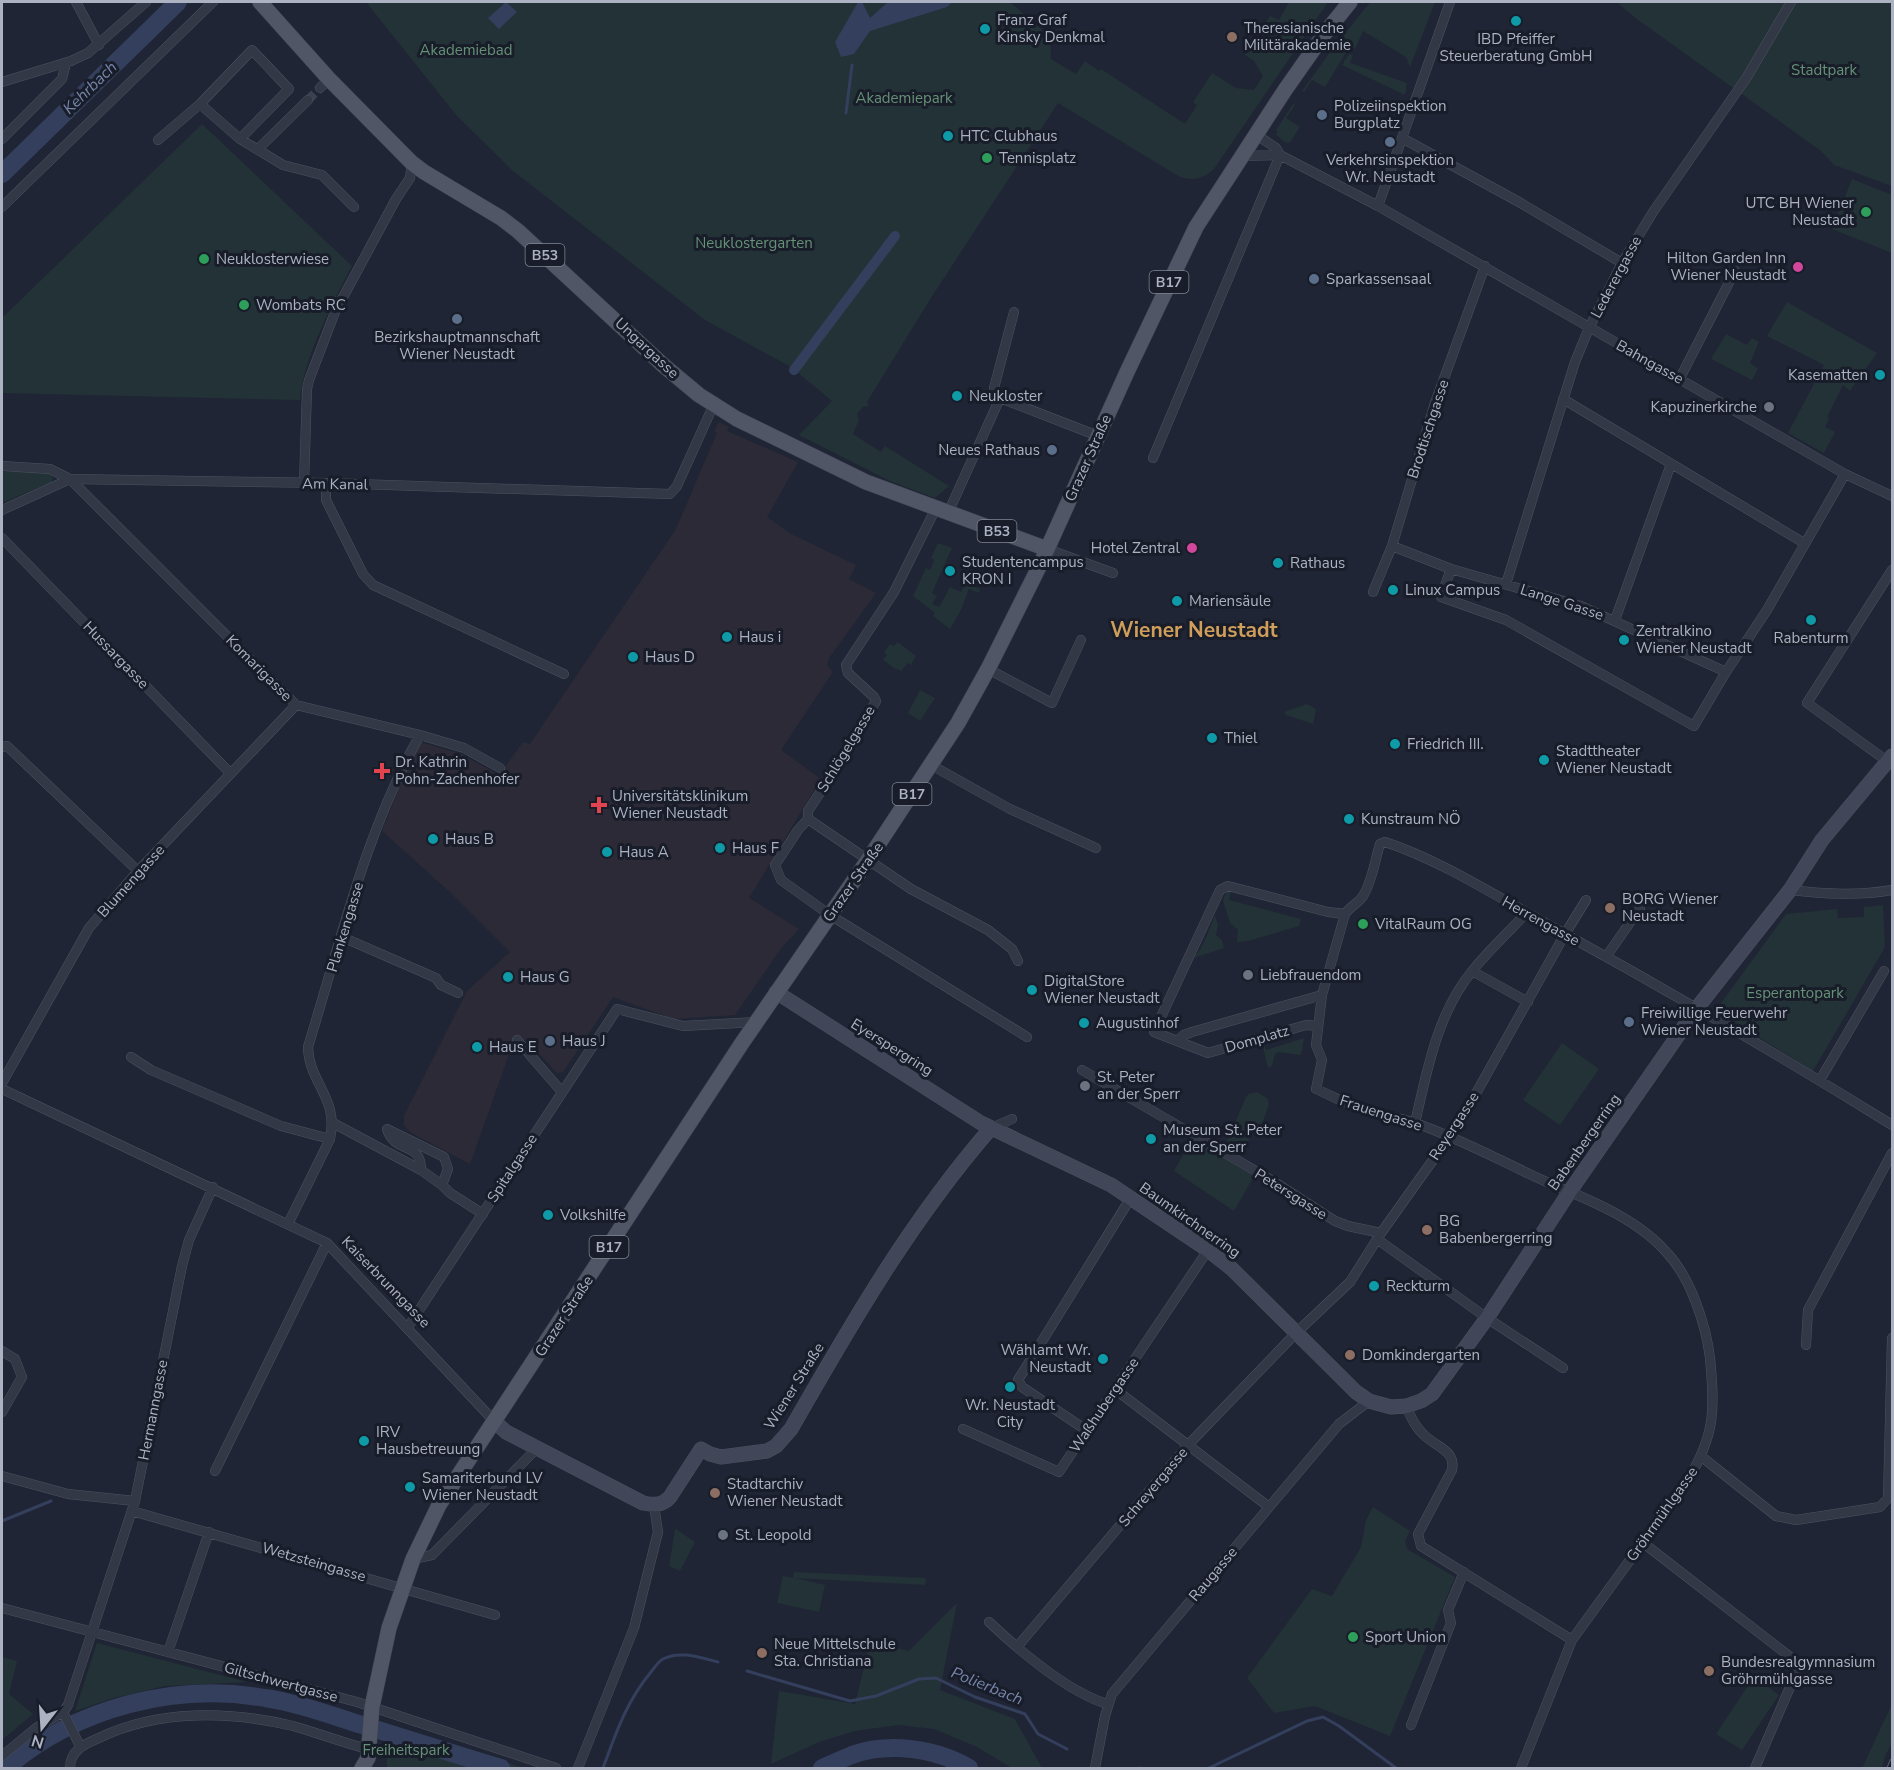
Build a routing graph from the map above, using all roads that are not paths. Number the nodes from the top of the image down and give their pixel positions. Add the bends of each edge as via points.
1 (76, 2) edge
2 (146, 2) edge
3 (213, 2) edge
4 (260, 2) edge
5 (1350, 2) edge
6 (1450, 2) edge
7 (1791, 2) edge
8 (99, 45) junction
9 (66, 63) junction
10 (2, 82) edge
11 (308, 100) tunnel mouth
12 (200, 104) junction
13 (1255, 134) junction
14 (1402, 138) junction
15 (2, 139) edge
16 (240, 139) junction
17 (158, 140) dead end
18 (258, 149) junction
19 (1280, 155) junction
20 (1241, 156) junction
21 (412, 163) junction
22 (1378, 206) junction
23 (2, 207) edge
24 (354, 207) dead end
25 (1623, 263) junction
26 (1485, 266) junction
27 (1735, 271) dead end
28 (1014, 312) dead end
29 (1589, 328) junction
30 (1680, 378) junction
31 (1000, 398) junction
32 (1563, 399) junction
33 (714, 404) junction
34 (1098, 436) junction
35 (1153, 458) dead end
36 (1671, 464) junction
37 (2, 466) edge
38 (1845, 474) junction
39 (70, 479) junction
40 (326, 483) junction
41 (304, 484) junction
42 (1893, 496) edge
43 (2, 510) edge
44 (942, 511) junction
45 (2, 538) edge
46 (1804, 543) junction
47 (1392, 546) junction
48 (1047, 549) junction
49 (1451, 569) junction
50 (1893, 570) edge
51 (1113, 573) dead end
52 (1506, 584) junction
53 (1373, 592) dead end
54 (1615, 620) junction
55 (1082, 640) dead end
56 (988, 669) junction
57 (1726, 672) junction
58 (564, 674) dead end
59 (297, 705) junction
60 (420, 735) junction
61 (2, 747) edge
62 (1890, 759) edge
63 (932, 765) junction
64 (500, 768) dead end
65 (230, 772) junction
66 (808, 819) junction
67 (1096, 848) dead end
68 (868, 860) junction
69 (138, 871) junction
70 (1790, 890) junction
71 (1893, 890) edge
72 (1586, 900) dead end
73 (1640, 908) dead end
74 (1526, 913) junction
75 (1345, 914) junction
76 (830, 915) junction
77 (1564, 934) junction
78 (342, 937) junction
79 (1606, 957) junction
80 (1018, 962) dead end
81 (1472, 971) junction
82 (1884, 972) dead end
83 (776, 992) junction
84 (458, 993) dead end
85 (1322, 995) junction
86 (1528, 1002) junction
87 (1697, 1008) junction
88 (757, 1022) junction
89 (1318, 1026) junction
90 (1028, 1037) dead end
91 (517, 1040) dead end
92 (1177, 1041) junction
93 (131, 1057) dead end
94 (1082, 1070) dead end
95 (1820, 1080) junction
96 (2, 1083) edge
97 (2, 1089) edge
98 (562, 1092) junction
99 (1012, 1119) dead end
100 (333, 1123) junction
101 (1414, 1123) junction
102 (1893, 1125) edge
103 (991, 1128) junction
104 (1448, 1136) junction
105 (330, 1138) junction
106 (1893, 1153) edge
107 (421, 1170) junction
108 (442, 1185) junction
109 (213, 1187) junction
110 (1570, 1191) junction
111 (1130, 1199) junction
112 (483, 1214) junction
113 (288, 1224) junction
114 (1379, 1236) junction
115 (327, 1243) junction
116 (1208, 1250) junction
117 (1487, 1318) junction
118 (408, 1327) junction
119 (1296, 1333) junction
120 (1893, 1338) edge
121 (1806, 1345) dead end
122 (2, 1352) edge
123 (1563, 1368) dead end
124 (1116, 1390) junction
125 (1369, 1401) junction
126 (1406, 1406) junction
127 (2, 1412) edge
128 (495, 1422) junction
129 (963, 1429) dead end
130 (1086, 1430) junction
131 (1188, 1445) junction
132 (537, 1448) junction
133 (1702, 1457) junction
134 (215, 1471) dead end
135 (2, 1476) edge
136 (654, 1505) junction
137 (133, 1506) junction
138 (1269, 1507) junction
139 (209, 1533) junction
140 (1642, 1542) junction
141 (413, 1559) junction
142 (1464, 1572) junction
143 (402, 1588) junction
144 (2, 1608) edge
145 (495, 1615) dead end
146 (989, 1622) dead end
147 (92, 1632) junction
148 (1572, 1640) junction
149 (1017, 1647) junction
150 (168, 1652) junction
151 (1107, 1704) junction
152 (65, 1716) junction
153 (1411, 1725) dead end
154 (369, 1744) edge
155 (80, 1746) junction
156 (2, 1756) edge
157 (70, 1768) edge
158 (556, 1768) edge
159 (578, 1768) edge
160 (1095, 1768) edge
161 (1521, 1768) edge
162 (1755, 1768) edge

1 - 8 street
2 - 8 street
3 - 23 street
4 - 21 main road, Ungargasse / B53 via 325,83
5 - 13 main road, Grazer Straße / B17
6 - 14 street
7 - 25 street, Lederergasse via 1747,78 1653,212
8 - 9 street
9 - 10 street
9 - 15 street via 62,79
11 - 18 street
12 - 16 street
12 - 16 street via 252,50 289,89
12 - 17 street
13 - 19 street, Bahngasse
13 - 20 main road, Grazer Straße / B17
14 - 22 street
14 - 25 street
16 - 18 street
18 - 24 street via 283,165 322,175
19 - 20 street
19 - 22 street, Bahngasse
19 - 35 street
20 - 34 main road, Grazer Straße / B17 via 1188,242
21 - 33 main road, Ungargasse / B53 via 518,231 663,365
21 - 41 street via 410,178 336,312 309,380
22 - 26 street, Bahngasse
25 - 29 street, Lederergasse
26 - 29 street, Bahngasse
26 - 47 street, Brodtischgasse via 1435,403
27 - 30 street
28 - 31 street via 994,388
29 - 30 street, Bahngasse
29 - 32 street, Lederergasse
30 - 38 street, Bahngasse
31 - 34 street
31 - 44 street
32 - 36 street
32 - 52 street, Lederergasse
33 - 40 street, Am Kanal via 670,494
33 - 44 main road, Ungargasse / B53 via 866,482
34 - 48 main road, Grazer Straße / B17
36 - 46 street
36 - 54 street
37 - 39 street, Am Kanal via 50,469
38 - 42 street, Bahngasse
38 - 46 street
39 - 41 street, Am Kanal
39 - 43 street
39 - 59 street, Komarigasse
40 - 41 street, Am Kanal
40 - 58 street via 326,500 363,574 373,585
44 - 48 main road, Ungargasse / B53
44 - 66 street, Schlögelgasse via 846,665 848,673 876,700 808,812
45 - 65 street, Hussargasse
46 - 57 street via 1767,610
47 - 49 street, Lange Gasse
47 - 53 street, Brodtischgasse
48 - 51 street, Ungargasse
48 - 56 main road, Grazer Straße / B17
49 - 52 street, Lange Gasse
49 - 57 street via 1441,597 1506,620 1694,726
50 - 62 street via 1807,703
52 - 54 street, Lange Gasse
54 - 57 street, Lange Gasse
55 - 56 street via 1052,703
56 - 63 main road, Grazer Straße / B17
59 - 60 street, Komarigasse
59 - 65 street, Blumengasse
60 - 64 street, Komarigasse via 464,748
60 - 78 street, Plankengasse via 402,767 373,838
61 - 69 street via 7,746
62 - 70 street, Babenbergerring via 1822,840
63 - 67 street via 1010,809
63 - 68 main road, Grazer Straße / B17
65 - 69 street, Blumengasse
66 - 68 street
66 - 76 street, Schlögelgasse via 775,865 780,880
68 - 76 main road, Grazer Straße / B17
68 - 80 street via 911,889 988,930 1012,949
69 - 96 street, Blumengasse via 89,928
70 - 71 street via 1865,895
70 - 87 street, Babenbergerring
72 - 77 street, Reyergasse
73 - 79 street
74 - 75 street, Herrengasse via 1422,856 1382,842 1365,893
74 - 77 street, Herrengasse
74 - 81 street
75 - 85 street
75 - 92 street, Domplatz via 1228,886 1221,890 1154,1032
76 - 83 main road, Grazer Straße / B17
76 - 90 street
77 - 79 street, Herrengasse
77 - 86 street, Reyergasse
78 - 84 street via 436,978
78 - 100 street, Plankengasse via 308,1047 308,1061 329,1103
79 - 87 street, Herrengasse
81 - 86 street
81 - 101 street via 1434,1043
82 - 95 street
83 - 88 main road, Grazer Straße / B17
83 - 103 street, Eyerspergring
85 - 89 street
85 - 92 street via 1192,1032
86 - 104 street, Reyergasse via 1460,1122
87 - 95 street, Herrengasse
87 - 110 street, Babenbergerring
88 - 98 street, Spitalgasse via 683,1026 617,1010
88 - 128 main road, Grazer Straße / B17
89 - 92 street, Domplatz via 1306,1025 1208,1053
89 - 101 street, Frauengasse via 1316,1045 1322,1060 1316,1089 1358,1108
91 - 98 street
93 - 105 street via 150,1070 281,1126
94 - 114 street, Petersgasse via 1273,1180 1335,1221
95 - 102 street, Herrengasse
97 - 109 street, Kaiserbrunngasse
98 - 112 street, Spitalgasse
99 - 103 street, Wiener Straße
100 - 105 street, Plankengasse
100 - 107 street
101 - 104 street, Frauengasse
103 - 111 street, Baumkirchnerring via 1111,1185
103 - 136 street, Wiener Straße via 936,1196 866,1299 791,1429 776,1446 722,1457 701,1449 670,1497
104 - 110 street, Frauengasse
104 - 114 street, Reyergasse
105 - 113 street, Plankengasse
106 - 121 street via 1808,1310
107 - 108 street
107 - 108 street via 418,1153 395,1143 387,1129 444,1157 448,1169
108 - 112 street
109 - 113 street, Kaiserbrunngasse
109 - 137 street, Hermanngasse via 182,1266
110 - 117 street, Babenbergerring
110 - 133 street, Gröhrmühlgasse via 1644,1231 1678,1268 1693,1296 1704,1328 1713,1392 1712,1420
111 - 116 street, Baumkirchnerring
111 - 130 street via 1018,1380 1022,1387
112 - 118 street, Spitalgasse
113 - 115 street, Kaiserbrunngasse
114 - 117 street
114 - 119 street, Reyergasse via 1350,1282
115 - 118 street, Kaiserbrunngasse
115 - 134 street
116 - 119 street, Baumkirchnerring via 1232,1268
116 - 124 street, Waßhubergasse
117 - 123 street
117 - 126 street, Babenbergerring via 1432,1394
118 - 128 street, Kaiserbrunngasse
119 - 125 street, Baumkirchnerring
119 - 131 street, Schreyergasse
120 - 133 street via 1888,1498 1880,1507 1796,1520 1776,1516
122 - 127 street via 15,1359 22,1377
124 - 130 street, Waßhubergasse
124 - 131 street
125 - 126 street
125 - 138 street, Raugasse via 1339,1424
126 - 142 street via 1423,1435 1451,1455 1454,1462 1418,1534 1421,1546
128 - 132 street, Kaiserbrunngasse
128 - 141 main road, Grazer Straße / B17 via 439,1505
129 - 130 street, Waßhubergasse via 1059,1472
131 - 138 street
131 - 149 street, Schreyergasse
132 - 136 street, Kaiserbrunngasse via 643,1503
132 - 141 street via 432,1555
133 - 140 street, Gröhrmühlgasse
135 - 137 street, Wetzsteingasse
136 - 159 street via 658,1532 634,1628
137 - 139 street, Wetzsteingasse
137 - 147 street, Hermanngasse
138 - 151 street, Raugasse
139 - 143 street, Wetzsteingasse
139 - 150 street
140 - 148 street, Gröhrmühlgasse
140 - 162 street via 1793,1663 1797,1671
141 - 143 main road, Grazer Straße / B17
142 - 148 street
142 - 153 street via 1448,1610 1451,1623
143 - 145 street, Wetzsteingasse
143 - 154 main road, Grazer Straße / B17 via 389,1628
144 - 147 street, Giltschwertgasse
146 - 149 street
147 - 150 street, Giltschwertgasse
147 - 152 street, Hermanngasse
148 - 161 street, Gröhrmühlgasse
149 - 151 street via 1042,1668
150 - 154 street, Giltschwertgasse
151 - 160 street, Raugasse
152 - 155 street
152 - 156 street via 36,1728
154 - 155 street via 259,1719 184,1715 108,1733
154 - 158 street, Giltschwertgasse
155 - 157 street

